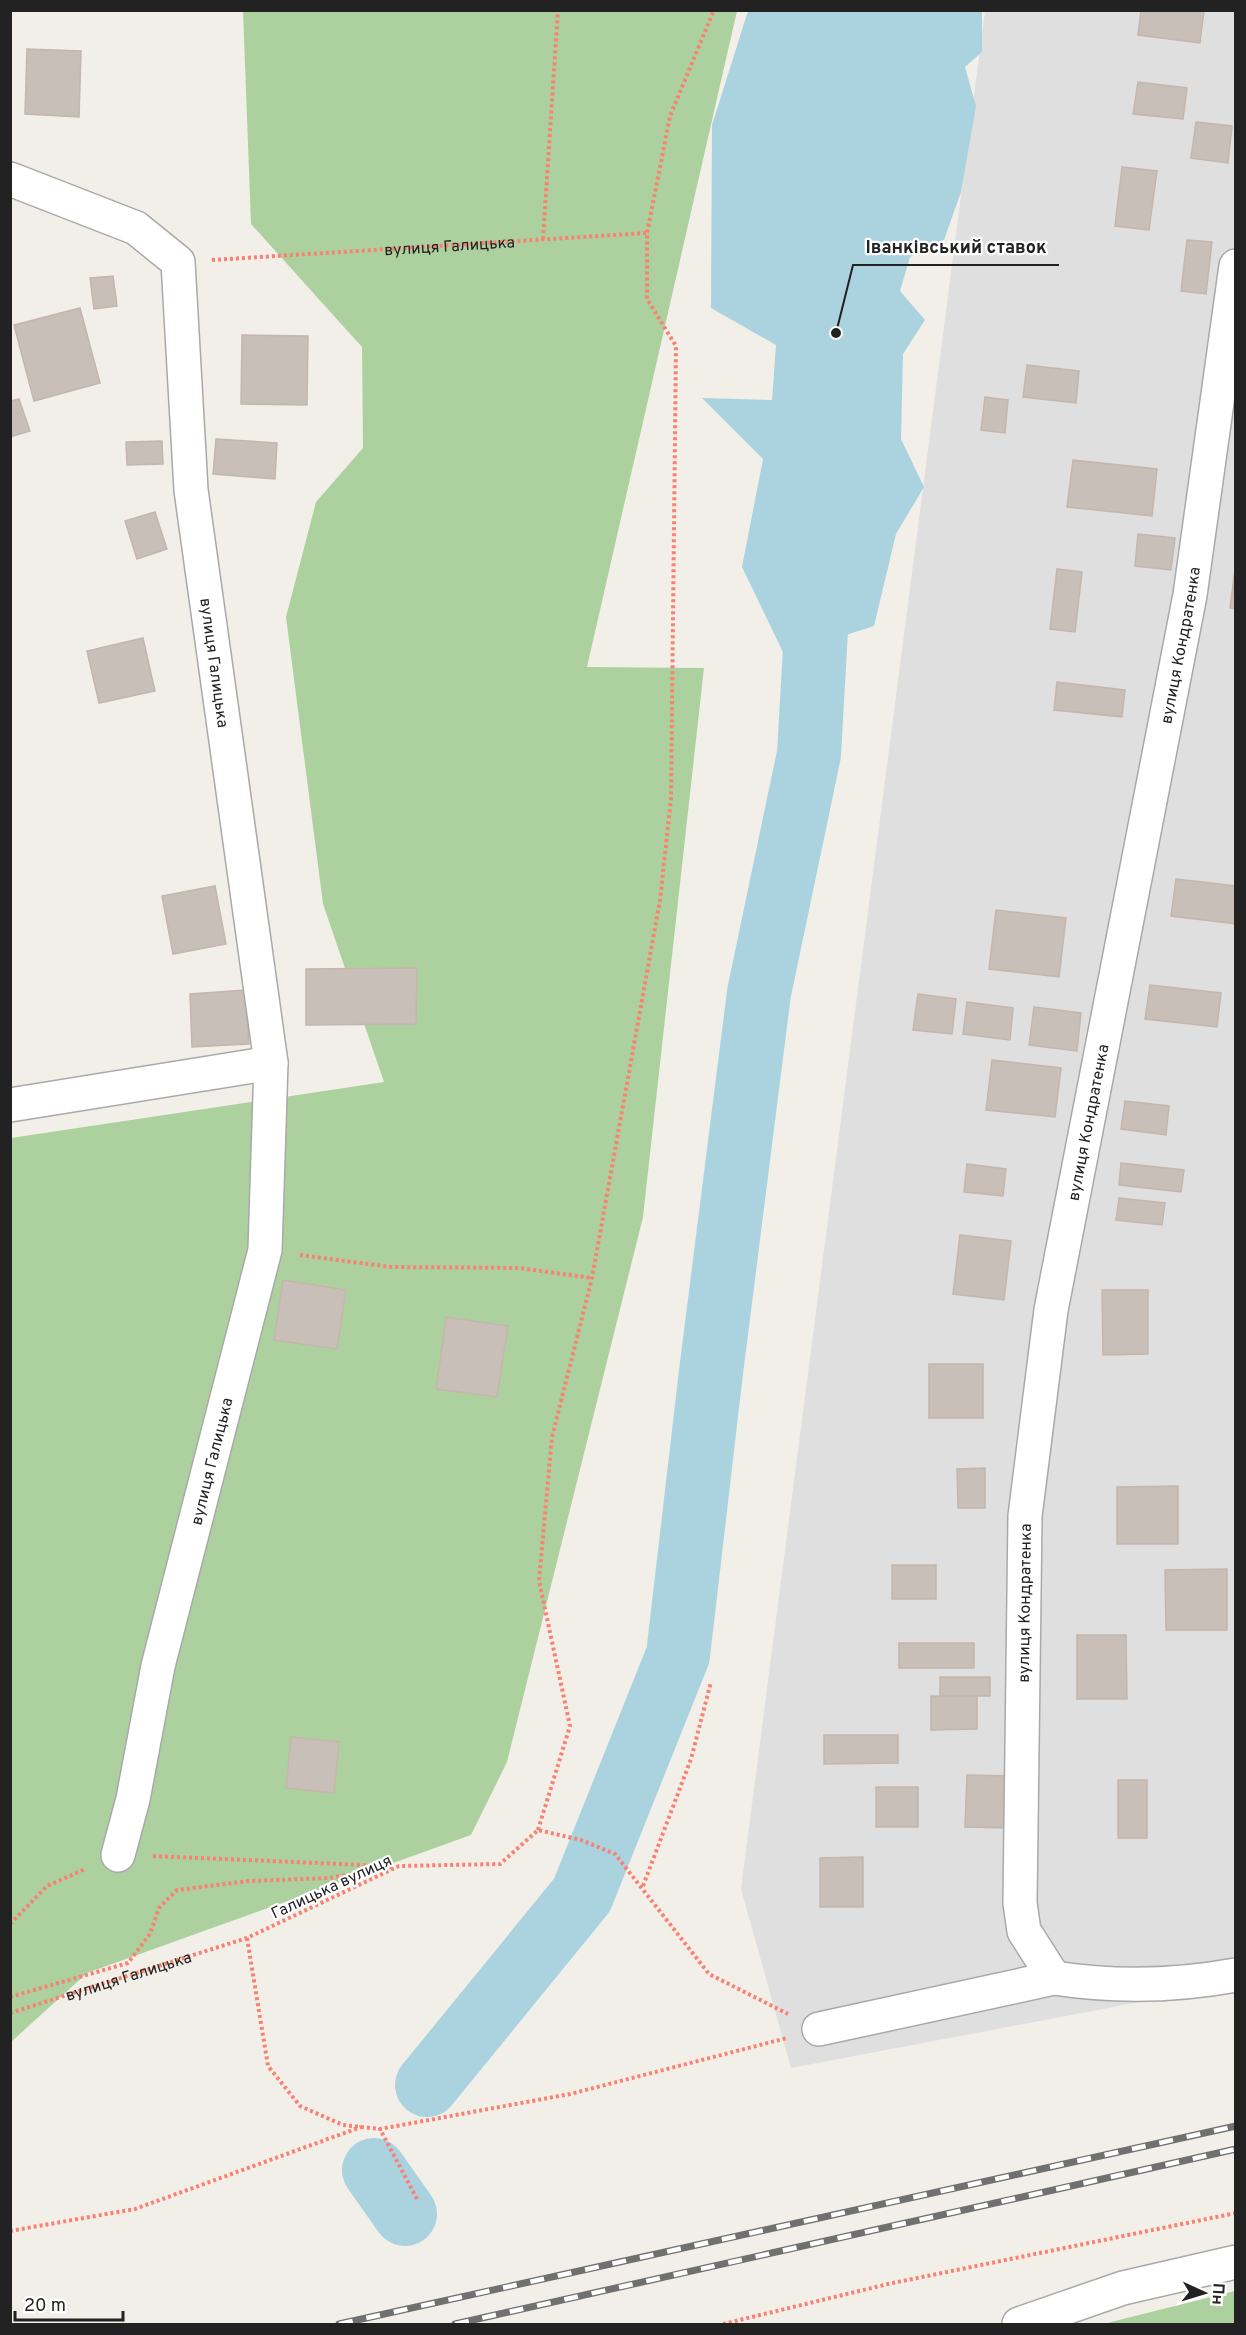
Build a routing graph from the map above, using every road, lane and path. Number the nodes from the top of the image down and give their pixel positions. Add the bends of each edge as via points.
1 (558, 10) edge
2 (714, 10) edge
3 (10, 179) edge
4 (647, 233) junction
5 (543, 239) junction
6 (178, 262) junction
7 (1236, 266) edge
8 (272, 1064) junction
9 (10, 1105) edge
10 (265, 1250) junction
11 (592, 1278) junction
12 (711, 1682) dead end
13 (538, 1830) junction
14 (118, 1855) junction
15 (399, 1866) junction
16 (643, 1886) junction
17 (10, 1924) edge
18 (247, 1938) junction
19 (1236, 1975) edge
20 (1054, 1978) junction
21 (10, 1997) edge
22 (10, 2013) edge
23 (819, 2030) junction
24 (362, 2127) junction
25 (380, 2129) junction
26 (417, 2199) dead end
27 (1236, 2212) edge
28 (10, 2231) edge
29 (1236, 2262) edge
30 (723, 2325) edge
31 (1019, 2325) edge

1 - 5 path
2 - 4 path via 670,116
3 - 6 street via 136,228
4 - 5 path, вулиця Галицька
4 - 11 path via 646,299 676,346 671,799 660,900
5 - 6 path, вулиця Галицька
6 - 8 street, вулиця Галицька via 191,490
7 - 20 street, вулиця Кондратенка via 1190,595 1051,1310 1024,1516 1020,1903 1024,1931
8 - 9 street
8 - 10 street, вулиця Галицька
10 - 11 path via 391,1268 519,1268
10 - 14 street, вулиця Галицька via 158,1666 133,1799
11 - 13 path via 552,1437 539,1581 570,1726
12 - 16 path via 691,1759
13 - 15 path, Галицька вулиця via 500,1864
13 - 16 path via 581,1840 615,1854
14 - 15 path
14 - 17 path via 46,1886
15 - 18 path, Галицька вулиця
15 - 21 path via 329,1878 249,1881 177,1890 159,1908 150,1934 128,1963
16 - 23 path via 709,1974
18 - 22 path, вулиця Галицька
18 - 24 path via 268,2066 300,2106 343,2125
19 - 20 street via 1192,1983
20 - 23 street
23 - 25 path via 570,2094
24 - 25 path
24 - 28 path via 135,2209
25 - 26 path
27 - 30 path via 888,2284
29 - 31 street via 1123,2288

